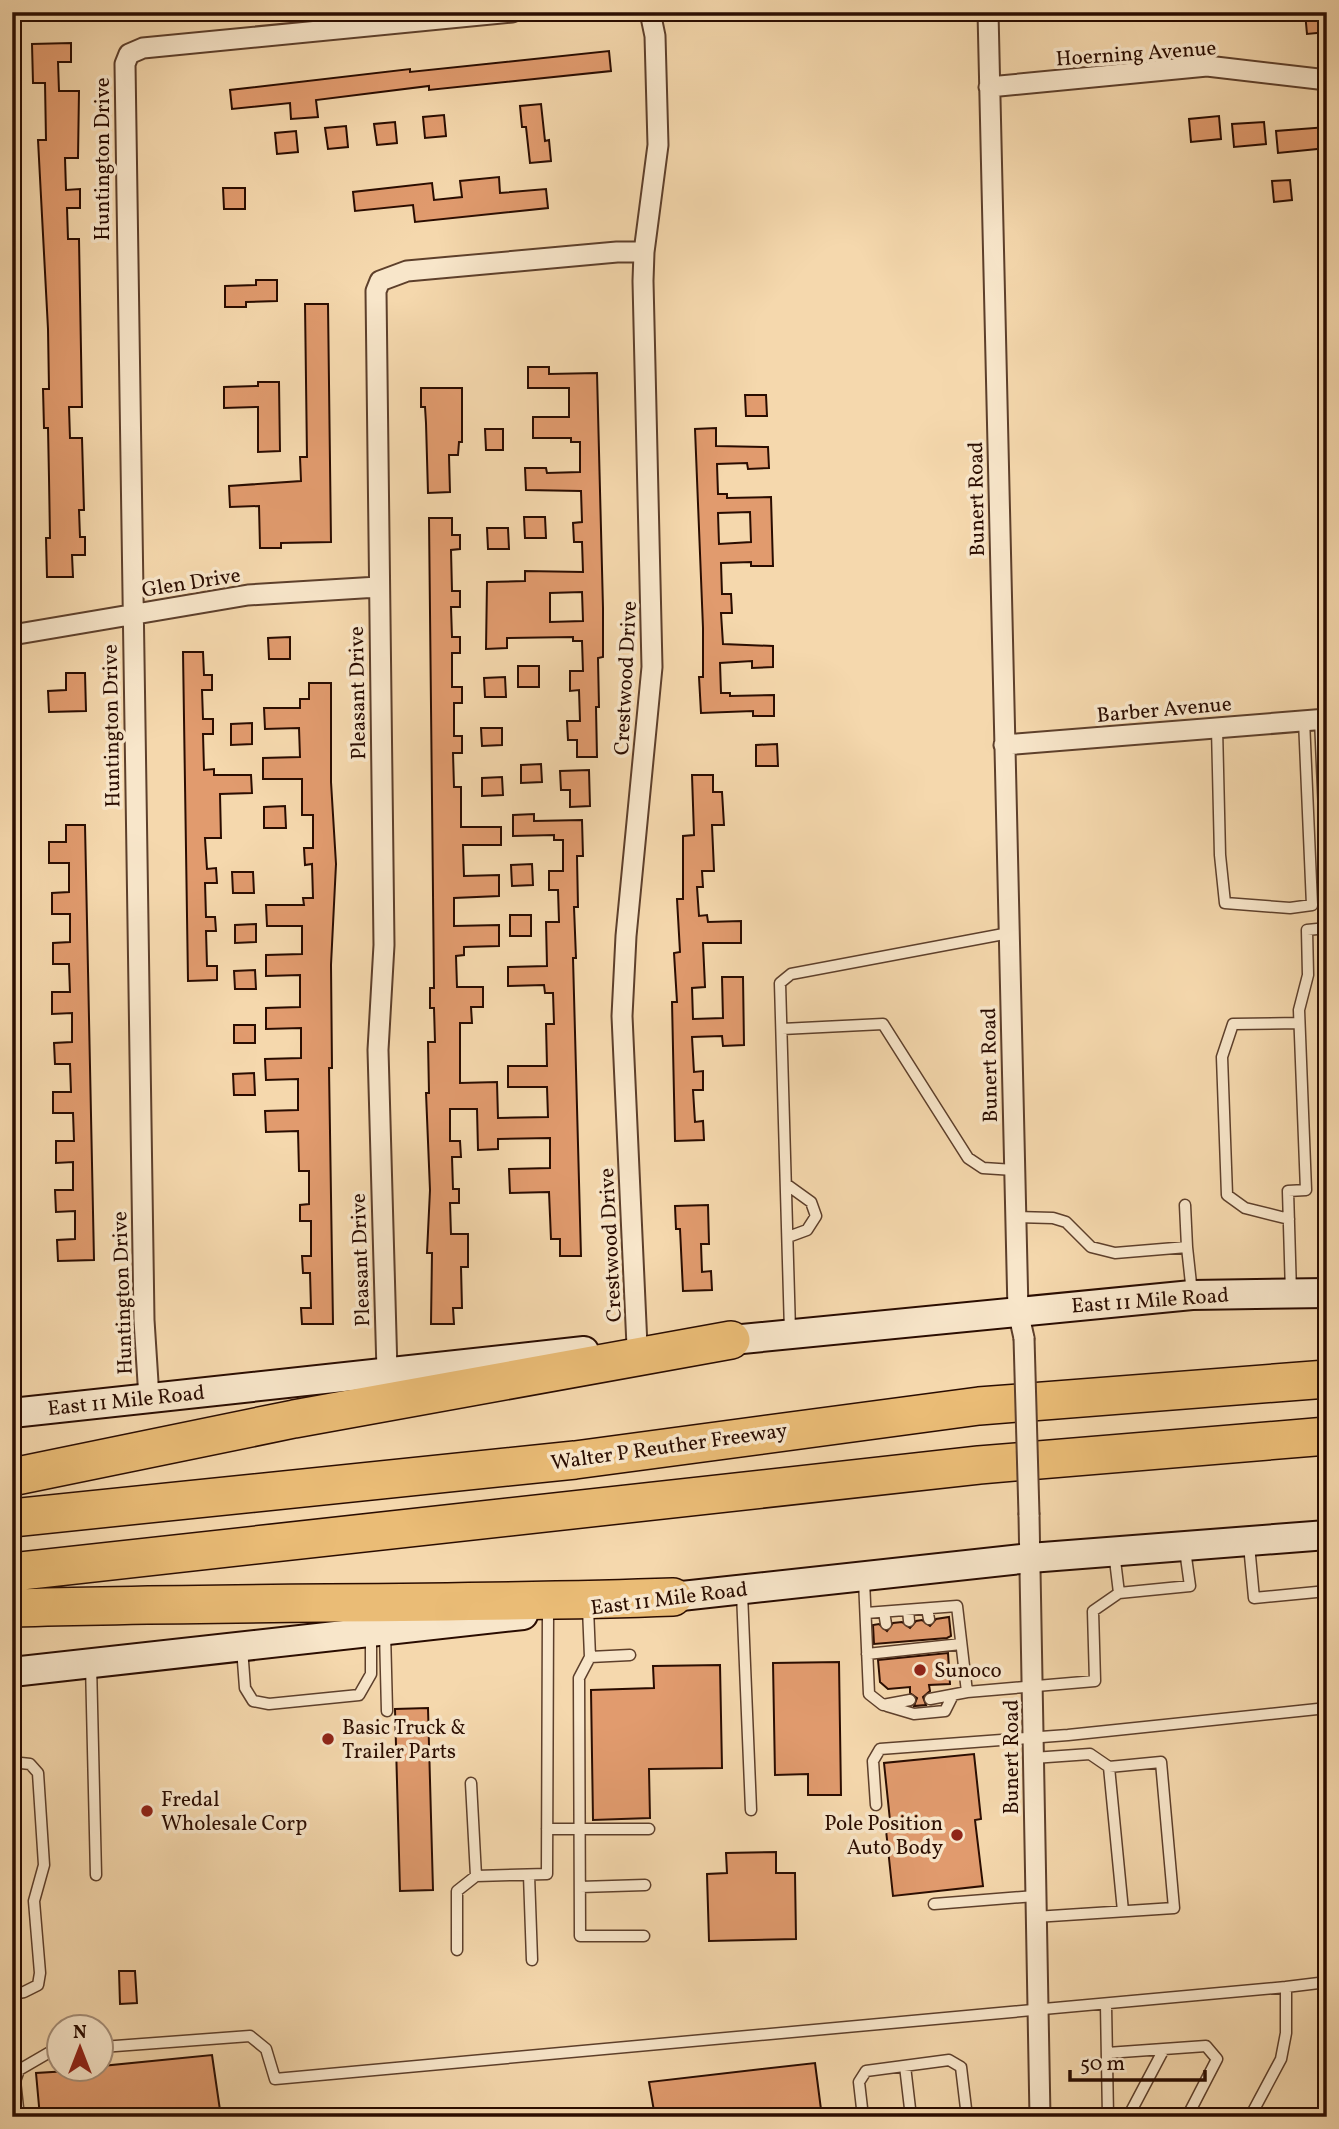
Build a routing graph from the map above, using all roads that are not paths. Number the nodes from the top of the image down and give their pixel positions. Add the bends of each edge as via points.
1 (512, 12) edge
2 (650, 12) edge
3 (988, 12) edge
4 (1327, 80) edge
5 (989, 87) junction
6 (644, 252) junction
7 (378, 587) junction
8 (132, 614) junction
9 (12, 635) edge
10 (1317, 719) edge
11 (1217, 728) junction
12 (1004, 745) junction
13 (1327, 883) edge
14 (1327, 929) edge
15 (1009, 933) junction
16 (1300, 1023) junction
17 (782, 1029) junction
18 (1014, 1170) junction
19 (786, 1184) junction
20 (1185, 1205) dead end
21 (1015, 1217) junction
22 (1289, 1219) junction
23 (788, 1237) junction
24 (1187, 1247) junction
25 (1291, 1293) junction
26 (1327, 1293) edge
27 (1192, 1295) junction
28 (1017, 1311) junction
29 (790, 1334) junction
30 (731, 1340) junction
31 (637, 1346) junction
32 (387, 1371) junction
33 (1327, 1378) edge
34 (149, 1398) junction
35 (12, 1413) edge
36 (1327, 1436) edge
37 (12, 1477) edge
38 (12, 1518) edge
39 (1327, 1535) edge
40 (1248, 1541) junction
41 (1185, 1546) junction
42 (1114, 1552) junction
43 (1030, 1558) junction
44 (12, 1573) edge
45 (864, 1576) junction
46 (742, 1589) junction
47 (1327, 1591) edge
48 (1119, 1594) junction
49 (673, 1597) junction
50 (588, 1607) junction
51 (12, 1608) edge
52 (908, 1610) junction
53 (548, 1612) junction
54 (884, 1612) junction
55 (866, 1613) junction
56 (909, 1621) dead end
57 (886, 1624) dead end
58 (378, 1632) junction
59 (961, 1644) junction
60 (242, 1647) junction
61 (867, 1654) junction
62 (630, 1655) dead end
63 (590, 1657) junction
64 (91, 1664) junction
65 (12, 1672) edge
66 (1033, 1687) junction
67 (967, 1692) junction
68 (953, 1695) junction
69 (930, 1699) dead end
70 (910, 1700) dead end
71 (883, 1704) junction
72 (1327, 1707) edge
73 (387, 1711) dead end
74 (1033, 1737) junction
75 (1033, 1758) junction
76 (12, 1762) edge
77 (1109, 1767) junction
78 (471, 1783) dead end
79 (876, 1805) dead end
80 (751, 1810) dead end
81 (547, 1829) junction
82 (649, 1829) dead end
83 (580, 1830) junction
84 (96, 1875) dead end
85 (529, 1875) junction
86 (476, 1876) junction
87 (645, 1885) dead end
88 (580, 1887) junction
89 (1035, 1896) junction
90 (934, 1904) dead end
91 (1123, 1911) junction
92 (1035, 1917) junction
93 (645, 1936) dead end
94 (457, 1950) dead end
95 (532, 1960) dead end
96 (1327, 1982) edge
97 (1286, 1987) junction
98 (12, 1994) edge
99 (1106, 2005) junction
100 (1038, 2011) junction
101 (116, 2047) edge
102 (1164, 2049) junction
103 (1107, 2053) junction
104 (46, 2054) edge
105 (905, 2066) junction
106 (19, 2117) edge
107 (863, 2117) edge
108 (911, 2117) edge
109 (967, 2117) edge
110 (1040, 2117) edge
111 (1108, 2117) edge
112 (1128, 2117) edge
113 (1187, 2117) edge
114 (1250, 2117) edge

1 - 8 street, Huntington Drive via 163,45 129,54 123,76
2 - 6 street, Crestwood Drive via 659,145
3 - 5 street, Bunert Road
4 - 5 street, Hoerning Avenue via 1207,66
5 - 12 street, Bunert Road
6 - 7 street, Pleasant Drive via 407,271 380,281 374,299
6 - 31 street, Crestwood Drive via 652,667 625,936 622,1016
7 - 8 street, Glen Drive via 248,595
7 - 32 street, Pleasant Drive via 384,945 378,1050
8 - 9 street, Glen Drive
8 - 34 street, Huntington Drive
10 - 11 street, Barber Avenue
10 - 11 lane via 1312,905 1290,908 1225,903
10 - 13 lane
11 - 12 street, Barber Avenue
12 - 15 street, Bunert Road
14 - 16 lane via 1307,930 1308,975
15 - 17 lane via 791,974 780,984
15 - 18 street, Bunert Road
16 - 22 lane via 1306,1190 1288,1191
16 - 22 lane via 1233,1024 1222,1058 1227,1195 1245,1208
17 - 18 lane via 883,1024 968,1158 983,1168
17 - 19 lane
18 - 21 street, Bunert Road
19 - 23 lane
19 - 23 lane via 811,1202 816,1216 807,1230
20 - 24 lane
21 - 24 lane via 1066,1222 1091,1247 1115,1253
21 - 28 street, Bunert Road
22 - 25 lane
23 - 29 lane
24 - 27 lane
25 - 26 main road, East 11 Mile Road
25 - 27 main road, East 11 Mile Road
27 - 28 main road, East 11 Mile Road
28 - 29 main road, East 11 Mile Road
28 - 43 street, Bunert Road, bridge via 1024,1338
29 - 30 main road, East 11 Mile Road
30 - 31 main road, East 11 Mile Road
30 - 37 highway via 294,1419
31 - 32 main road, East 11 Mile Road
32 - 34 main road, East 11 Mile Road
33 - 38 highway, Walter P Reuther Freeway via 979,1406 575,1461
34 - 35 main road, East 11 Mile Road
36 - 44 highway via 979,1465
39 - 40 main road, East 11 Mile Road
40 - 41 main road, East 11 Mile Road
40 - 47 lane via 1254,1598
41 - 42 main road, East 11 Mile Road
41 - 48 lane via 1190,1586
42 - 43 main road, East 11 Mile Road
42 - 48 lane
43 - 45 main road, East 11 Mile Road
43 - 66 street, Bunert Road
45 - 46 main road, East 11 Mile Road
45 - 55 lane
46 - 49 main road, East 11 Mile Road
46 - 80 lane
48 - 66 lane via 1093,1611 1095,1681
49 - 50 main road, East 11 Mile Road
49 - 51 highway
50 - 53 main road, East 11 Mile Road
50 - 63 lane
52 - 54 lane
52 - 56 lane
52 - 59 lane via 928,1614 957,1606
53 - 58 main road, East 11 Mile Road
53 - 81 lane
54 - 55 lane
54 - 57 lane
55 - 61 lane
58 - 60 main road, East 11 Mile Road
58 - 60 lane via 371,1674 359,1695 269,1704 253,1701 245,1688
58 - 73 lane
59 - 61 lane via 913,1644
59 - 67 lane
60 - 64 main road, East 11 Mile Road
61 - 71 lane via 869,1694
62 - 63 lane
63 - 83 lane via 579,1678
64 - 65 main road, East 11 Mile Road
64 - 84 lane
66 - 67 lane
66 - 74 street, Bunert Road
67 - 68 lane
68 - 69 lane
68 - 71 lane via 945,1711 914,1714
70 - 71 lane
72 - 74 lane
74 - 75 street, Bunert Road
74 - 79 lane via 880,1749 873,1761
75 - 77 lane via 1090,1754
75 - 89 street, Bunert Road
76 - 98 lane via 30,1764 38,1773 44,1865 34,1901 40,1973 37,1985
77 - 91 lane
77 - 91 lane via 1161,1762 1174,1908
78 - 86 lane
81 - 83 lane
81 - 85 lane via 547,1874
82 - 83 lane
83 - 88 lane
85 - 86 lane
85 - 95 lane
86 - 94 lane via 457,1891
87 - 88 lane
88 - 93 lane via 580,1936
89 - 90 lane
89 - 92 street, Bunert Road
91 - 92 lane
92 - 100 street, Bunert Road
96 - 97 lane
97 - 99 lane
97 - 114 lane via 1282,2059
99 - 100 lane
99 - 103 lane
100 - 101 lane via 275,2079 267,2049 250,2036
100 - 110 street, Bunert Road
102 - 103 lane
102 - 112 lane
102 - 113 lane via 1206,2046 1217,2059
103 - 111 lane
104 - 106 lane via 19,2070 15,2081
105 - 107 lane via 866,2071 859,2082
105 - 108 lane
105 - 109 lane via 949,2060 961,2067

